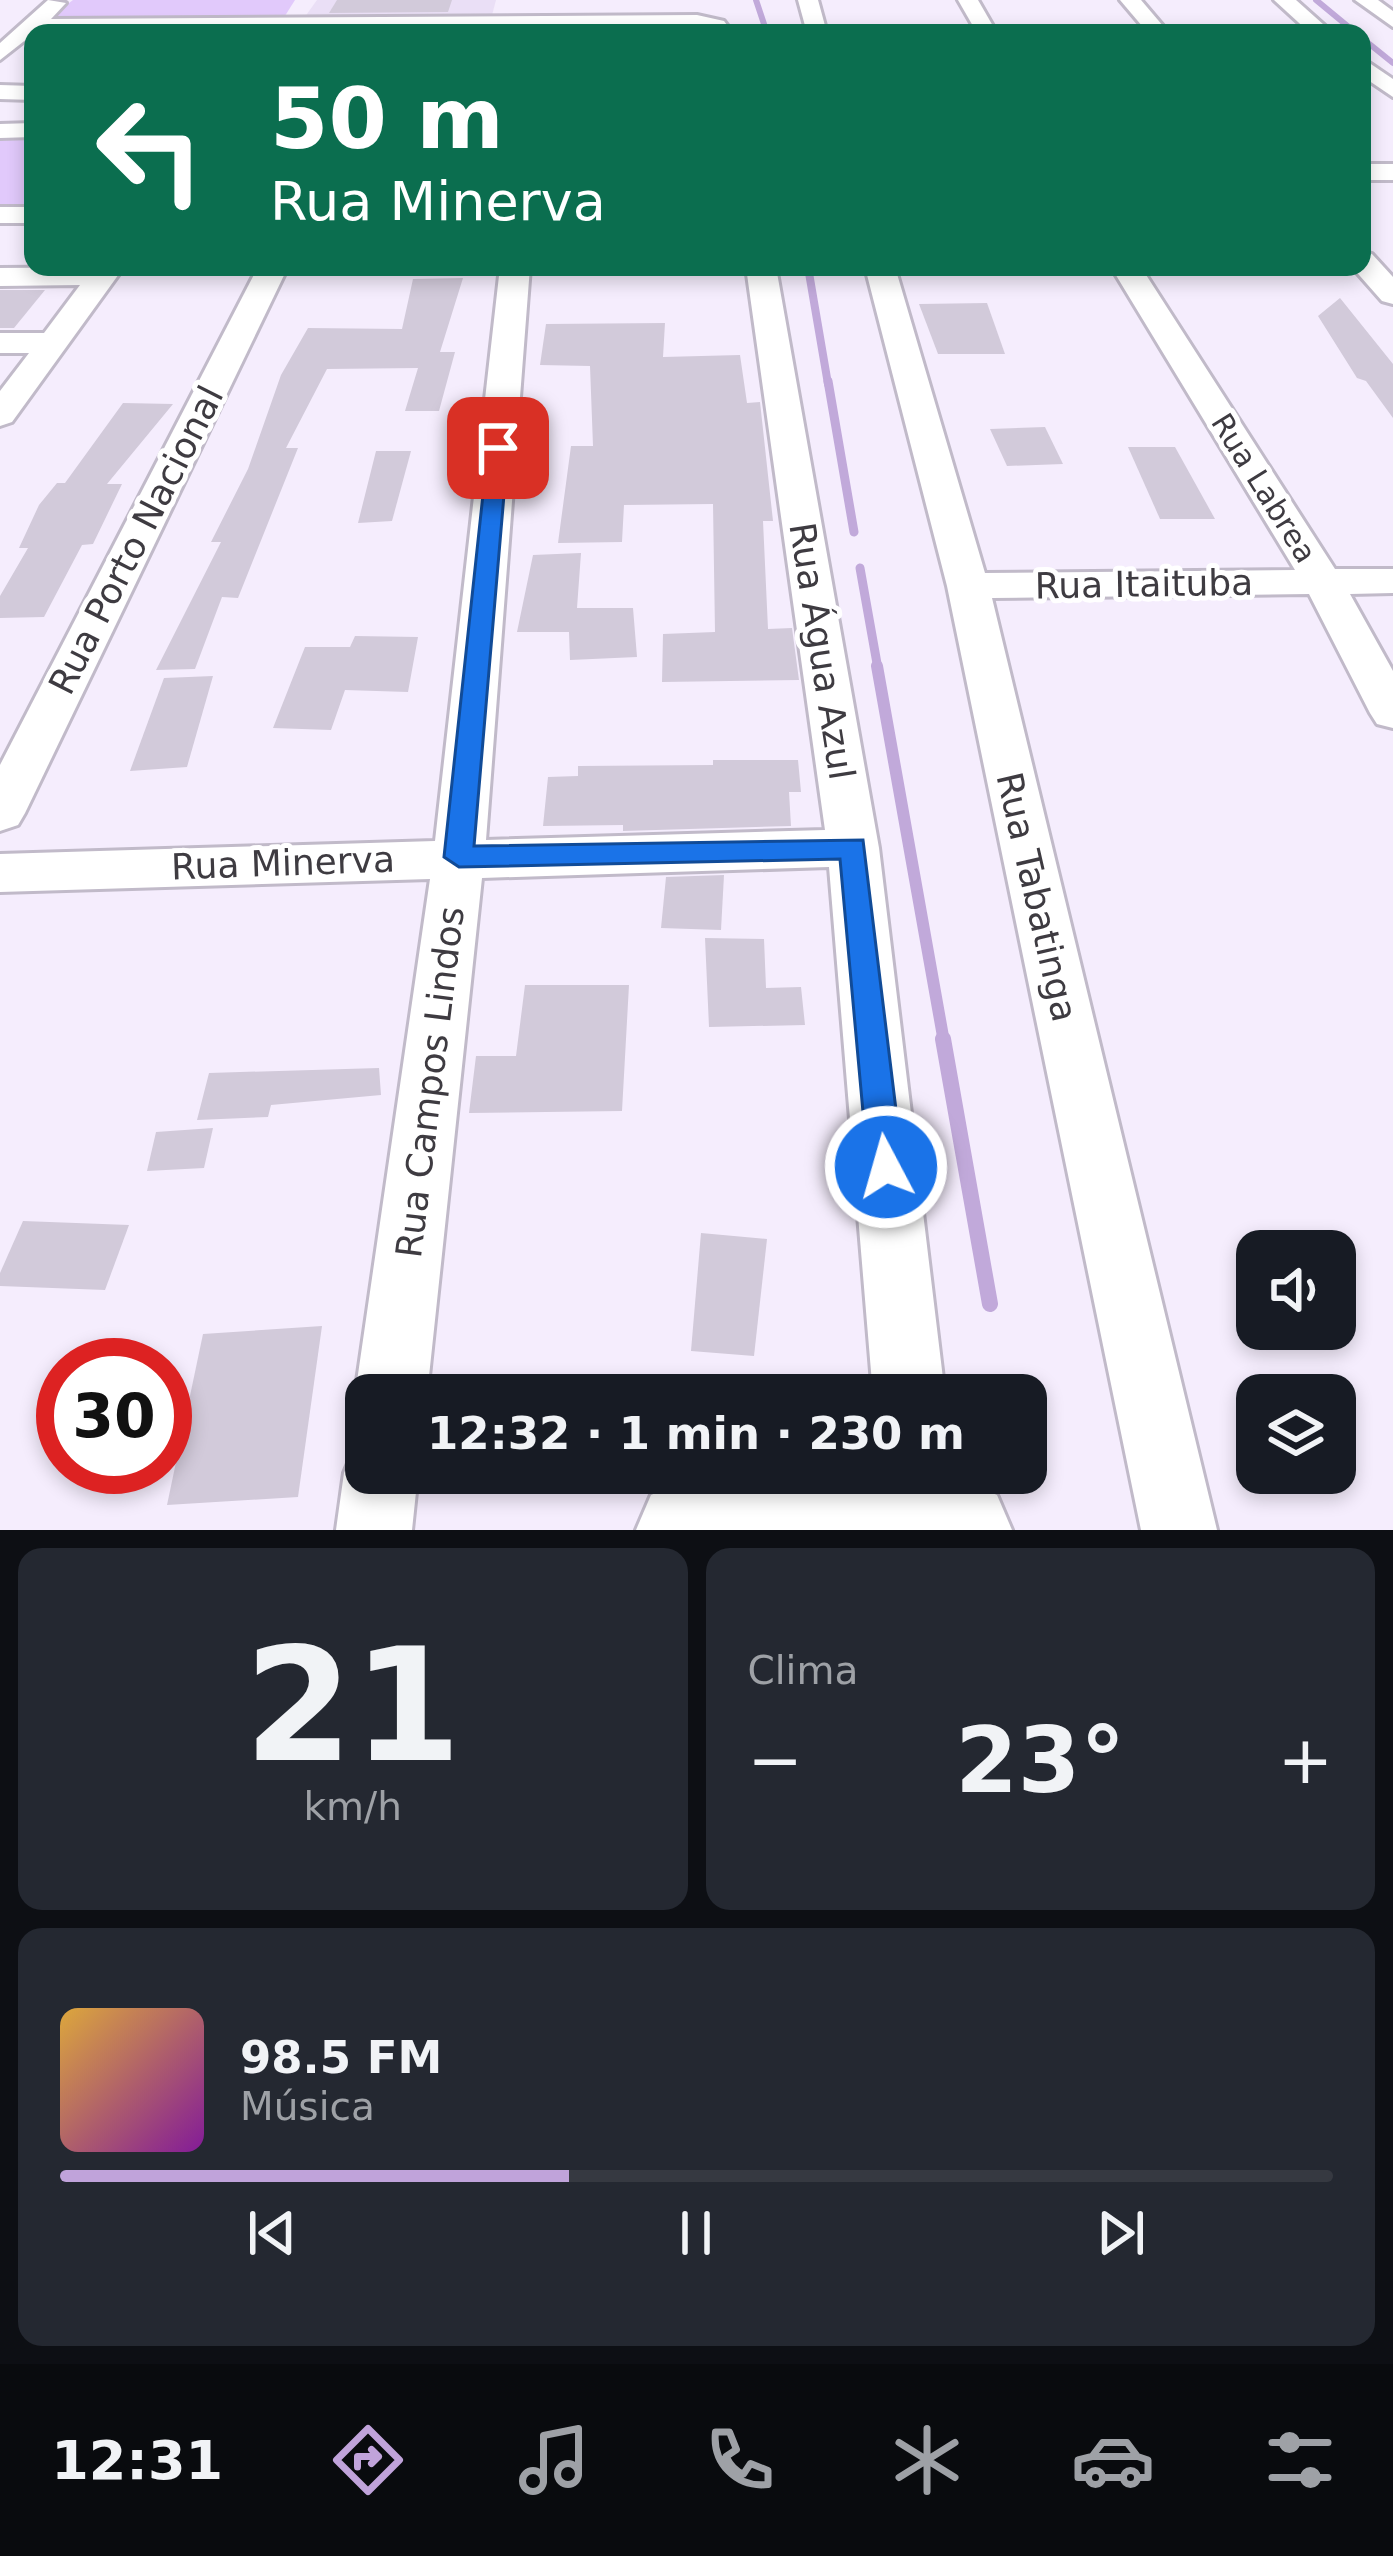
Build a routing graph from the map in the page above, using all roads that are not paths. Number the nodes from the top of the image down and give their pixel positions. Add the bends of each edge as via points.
1 (60, 0) edge
2 (1130, 0) edge
3 (1284, 0) edge
4 (1365, 0) edge
5 (1393, 21) edge
6 (33, 24) edge
7 (1151, 24) edge
8 (1312, 24) edge
9 (24, 33) edge
10 (0, 56) edge
11 (1371, 270) edge
12 (102, 276) edge
13 (268, 276) edge
14 (514, 276) edge
15 (762, 276) edge
16 (882, 276) edge
17 (1132, 276) edge
18 (1393, 295) edge
19 (0, 343) edge
20 (56, 343) junction
21 (2, 414) edge
22 (1393, 580) edge
23 (1323, 582) junction
24 (968, 586) junction
25 (1393, 713) edge
26 (0, 813) edge
27 (853, 848) junction
28 (459, 857) junction
29 (0, 873) edge
30 (394, 1374) edge
31 (907, 1374) edge
32 (378, 1494) edge
33 (931, 1515) edge
34 (374, 1530) edge
35 (686, 1530) edge
36 (1179, 1530) edge

1 - 6 street
2 - 7 street
3 - 8 street
4 - 5 street
9 - 10 street
11 - 18 street
12 - 20 street
13 - 26 street, Rua Porto Nacional
14 - 28 street, Rua Campos Lindos
15 - 27 street, Rua Água Azul
16 - 24 street, Rua Tabatinga
17 - 23 street, Rua Labrea
19 - 20 street
20 - 21 street
22 - 23 street, Rua Itaituba
23 - 24 street, Rua Itaituba
23 - 25 street, Rua Labrea
24 - 36 street, Rua Tabatinga
27 - 28 street, Rua Minerva
27 - 31 street, Rua Água Azul
28 - 29 street, Rua Minerva
28 - 30 street, Rua Campos Lindos
32 - 34 street
33 - 35 street

